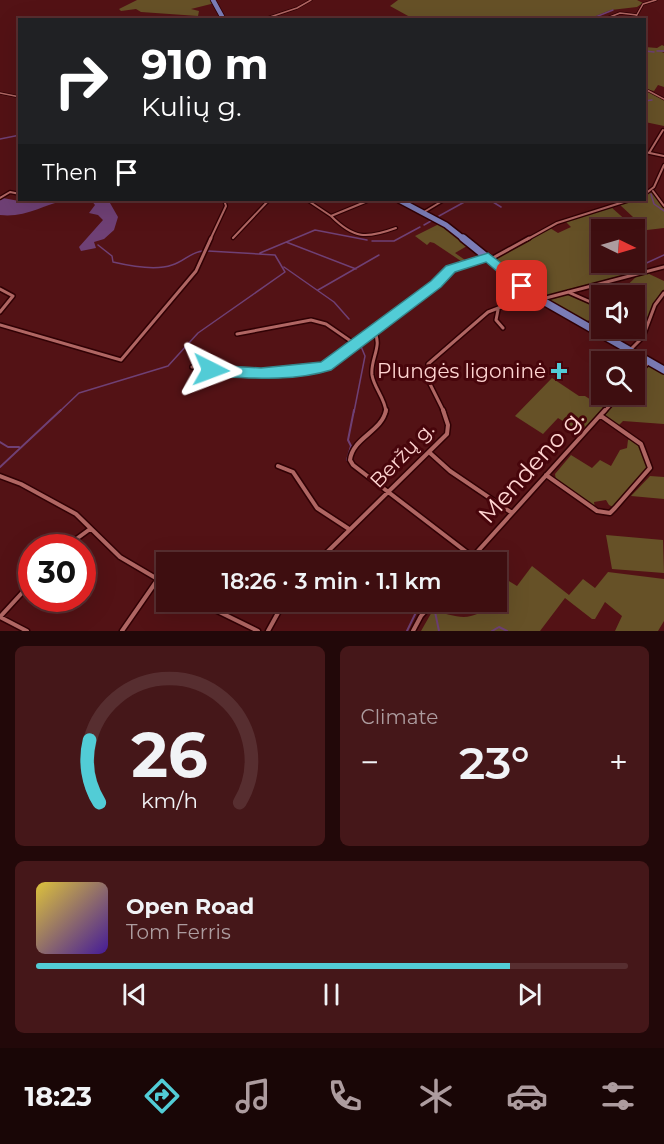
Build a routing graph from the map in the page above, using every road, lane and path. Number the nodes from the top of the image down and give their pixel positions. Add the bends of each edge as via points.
1 (213, 0) edge
2 (311, 0) edge
3 (656, 0) edge
4 (637, 15) junction
5 (611, 16) joint
6 (223, 18) edge
7 (267, 18) edge
8 (606, 18) edge
9 (635, 18) edge
10 (646, 90) edge
11 (0, 93) edge
12 (18, 97) edge
13 (664, 99) edge
14 (663, 130) edge
15 (647, 152) edge
16 (664, 156) edge
17 (664, 166) edge
18 (658, 180) junction
19 (664, 182) edge
20 (652, 190) junction
21 (646, 193) edge
22 (18, 194) edge
23 (0, 198) edge
24 (224, 201) edge
25 (268, 201) edge
26 (308, 201) edge
27 (368, 201) edge
28 (401, 201) edge
29 (442, 201) edge
30 (627, 201) edge
31 (664, 206) edge
32 (424, 212) junction
33 (331, 216) junction
34 (396, 228) dead end
35 (233, 238) dead end
36 (489, 258) junction
37 (664, 267) edge
38 (0, 289) edge
39 (526, 289) junction
40 (567, 292) junction
41 (664, 293) edge
42 (541, 300) junction
43 (591, 302) edge
44 (499, 308) junction
45 (0, 312) edge
46 (0, 325) edge
47 (647, 326) joint
48 (503, 328) dead end
49 (374, 331) junction
50 (237, 334) dead end
51 (355, 344) junction
52 (630, 351) joint
53 (645, 359) edge
54 (650, 362) junction
55 (192, 367) dead end
56 (645, 367) edge
57 (664, 370) edge
58 (610, 405) edge
59 (601, 416) junction
60 (430, 453) junction
61 (278, 466) dead end
62 (546, 475) junction
63 (0, 476) edge
64 (388, 492) junction
65 (513, 513) junction
66 (90, 529) junction
67 (349, 529) junction
68 (83, 534) edge
69 (327, 552) edge
70 (466, 552) edge
71 (478, 552) edge
72 (156, 578) edge
73 (156, 582) edge
74 (18, 597) edge
75 (220, 612) edge
76 (278, 612) edge
77 (425, 612) edge
78 (0, 617) edge
79 (27, 631) edge
80 (122, 631) edge
81 (258, 631) edge
82 (268, 631) edge
83 (413, 631) edge

1 - 6 main road
2 - 7 street
3 - 4 street via 642,4
4 - 5 street
4 - 9 street
5 - 8 street
10 - 13 street
11 - 12 street
14 - 15 street
15 - 16 street
17 - 18 street
18 - 19 street
18 - 20 street
20 - 21 street
20 - 31 street
22 - 23 street via 10,192
24 - 46 street via 226,206 196,272 125,358 108,358
25 - 35 street
26 - 33 street
27 - 33 street
28 - 32 main road
29 - 32 street
30 - 36 street via 557,224
32 - 36 main road
33 - 34 street via 349,234 363,237
36 - 39 main road
36 - 49 street via 450,269
37 - 40 street
38 - 45 street via 13,296
39 - 42 main road
39 - 44 street, Beržų g.
40 - 42 street
40 - 43 street
41 - 47 street
42 - 52 main road
44 - 48 street via 495,319
44 - 60 street, Beržų g. via 488,312 428,364 427,375 449,425 444,438
47 - 52 street
49 - 51 street
49 - 64 street via 379,341 373,380 386,414 352,449 350,460
50 - 51 street via 311,320 326,324
51 - 55 street via 315,369 261,373
53 - 54 main road
54 - 56 street
54 - 57 main road
58 - 59 street, Mendeno g.
59 - 62 street, Mendeno g.
59 - 62 street via 641,444 650,468 615,508 610,513 597,511
60 - 64 street, Beržų g.
60 - 65 street
61 - 67 street via 293,472 317,508
62 - 65 street, Mendeno g.
63 - 66 street via 21,483 76,514
64 - 67 street, Beržų g.
64 - 70 street
65 - 71 street, Mendeno g.
66 - 68 street
66 - 72 street via 120,557
67 - 69 street, Beržų g.
73 - 80 street
74 - 78 street
75 - 81 street
76 - 82 street
77 - 83 street
78 - 79 street

